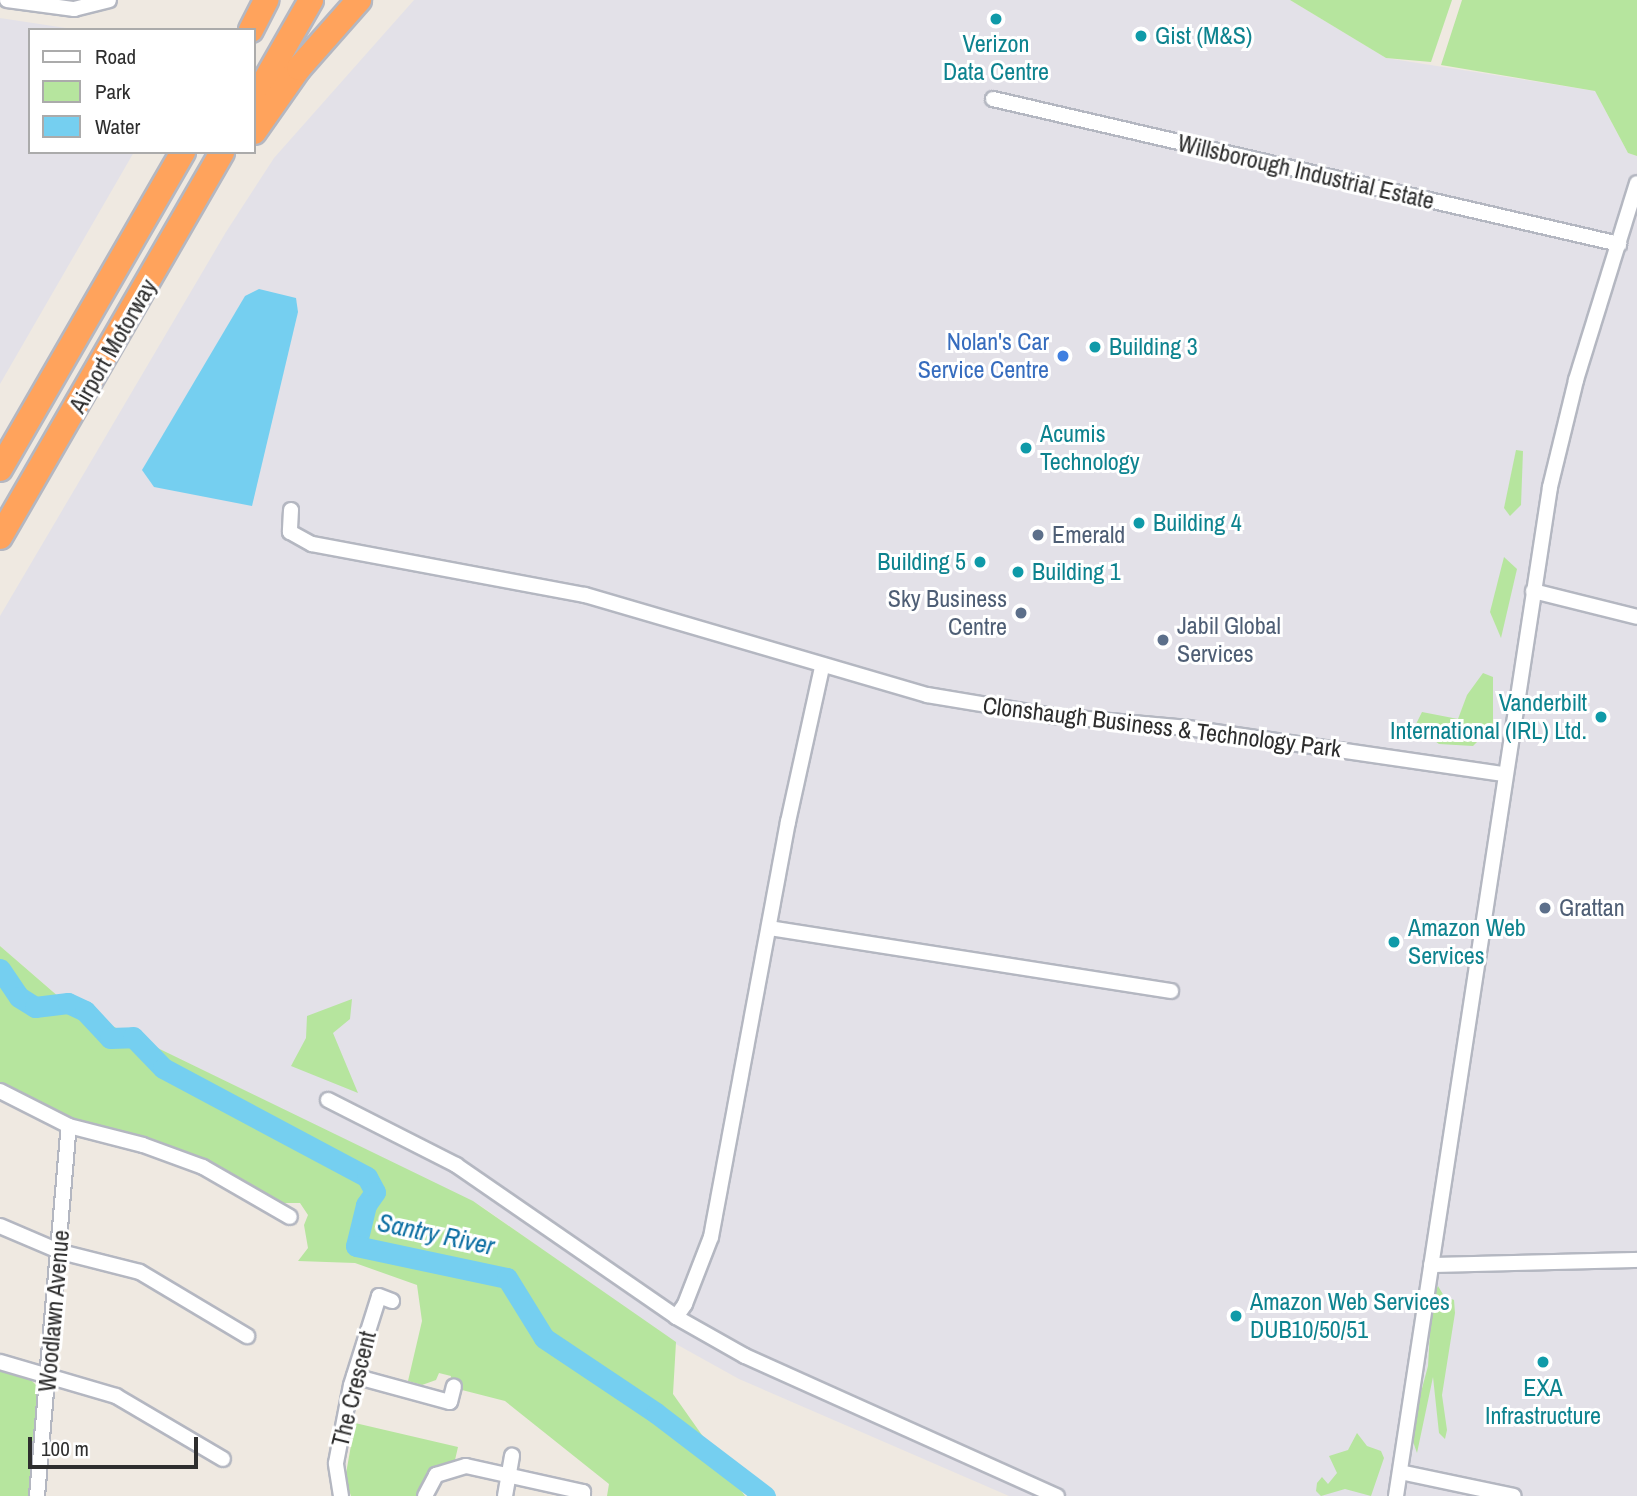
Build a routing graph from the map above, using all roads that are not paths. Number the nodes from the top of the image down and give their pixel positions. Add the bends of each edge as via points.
1 (7, 0) edge
2 (109, 0) edge
3 (250, 0) edge
4 (266, 0) edge
5 (311, 0) edge
6 (319, 0) edge
7 (359, 0) edge
8 (238, 28) edge
9 (252, 28) edge
10 (284, 50) junction
11 (256, 97) edge
12 (993, 99) dead end
13 (256, 129) edge
14 (180, 154) edge
15 (221, 154) edge
16 (238, 154) edge
17 (1637, 183) edge
18 (1619, 244) junction
19 (156, 273) junction
20 (0, 469) edge
21 (291, 510) dead end
22 (0, 537) edge
23 (1533, 591) junction
24 (1637, 617) edge
25 (822, 667) junction
26 (1504, 774) junction
27 (769, 928) junction
28 (1171, 991) dead end
29 (0, 1091) edge
30 (328, 1100) dead end
31 (69, 1126) junction
32 (290, 1217) dead end
33 (0, 1226) edge
34 (61, 1252) junction
35 (1637, 1260) edge
36 (1431, 1265) junction
37 (393, 1301) dead end
38 (676, 1317) junction
39 (247, 1336) dead end
40 (0, 1362) edge
41 (48, 1376) junction
42 (354, 1376) junction
43 (454, 1386) dead end
44 (513, 1456) dead end
45 (223, 1459) dead end
46 (1400, 1472) junction
47 (509, 1475) junction
48 (37, 1496) edge
49 (341, 1496) edge
50 (425, 1496) edge
51 (505, 1496) edge
52 (583, 1496) edge
53 (1057, 1496) edge
54 (1396, 1496) edge
55 (1514, 1496) edge

1 - 2 street via 74,9
3 - 8 highway
4 - 9 highway
5 - 10 highway
6 - 10 highway
7 - 13 highway via 299,68
10 - 11 highway
12 - 18 street, Willsborough Industrial Estate
14 - 20 highway, Airport Motorway
15 - 19 highway, Airport Motorway via 175,230
16 - 19 highway
17 - 18 street
18 - 23 street via 1573,394
19 - 22 highway, Airport Motorway
21 - 25 street, Clonshaugh Business & Technology Park via 290,532 313,544 585,595
23 - 24 street
23 - 26 street
25 - 26 street, Clonshaugh Business & Technology Park via 927,695 1054,716 1188,727
25 - 27 street
26 - 36 street
27 - 28 street
27 - 38 street via 711,1237
29 - 31 street
30 - 38 street via 456,1165
31 - 32 street via 203,1167
31 - 34 street, Woodlawn Avenue
33 - 34 street
34 - 39 street via 140,1272
34 - 41 street, Woodlawn Avenue
35 - 36 street
36 - 46 street
37 - 42 street, The Crescent via 379,1296
38 - 53 street via 783,1374
40 - 41 street
41 - 45 street via 116,1396
41 - 48 street, Woodlawn Avenue
42 - 43 street via 450,1402
42 - 49 street, The Crescent via 336,1463
44 - 47 street
46 - 54 street
46 - 55 street
47 - 50 street via 466,1466 451,1468 436,1475
47 - 51 street
47 - 52 street via 583,1492

